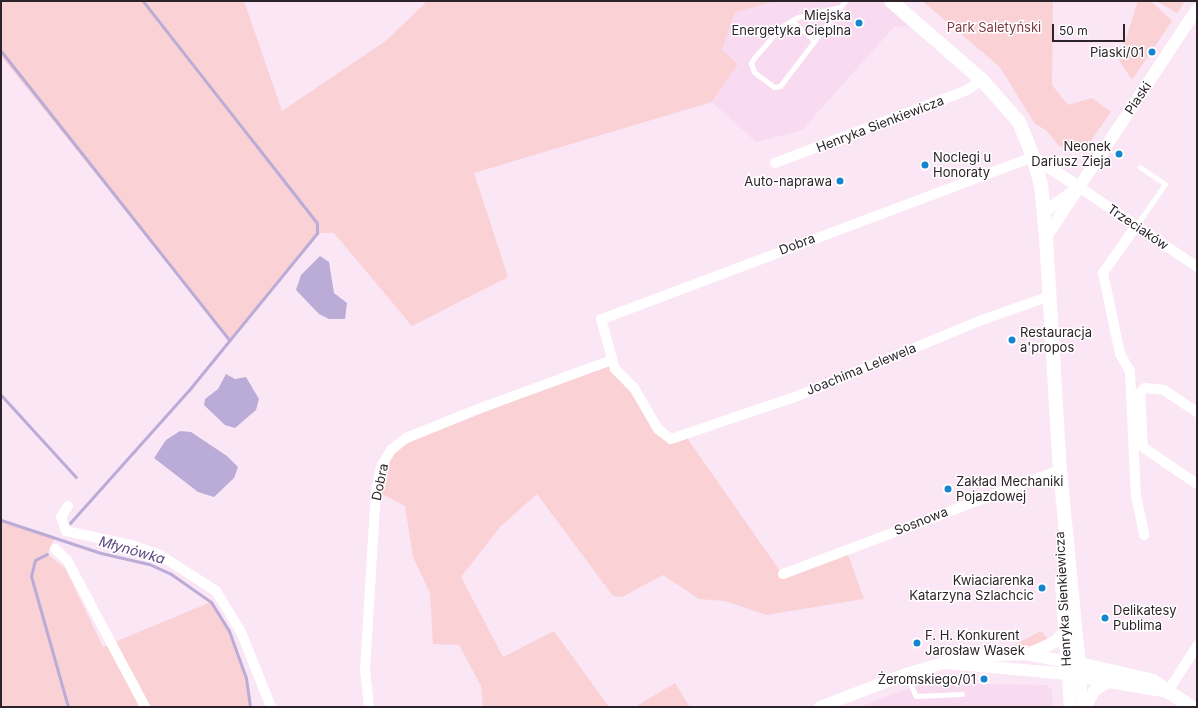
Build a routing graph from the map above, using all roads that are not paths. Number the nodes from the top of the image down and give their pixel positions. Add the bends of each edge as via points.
1 (845, 1) edge
2 (891, 1) edge
3 (840, 7) junction
4 (1197, 9) edge
5 (792, 21) junction
6 (814, 40) junction
7 (982, 80) junction
8 (1033, 157) junction
9 (775, 163) dead end
10 (1140, 167) dead end
11 (1079, 187) junction
12 (1044, 212) junction
13 (1136, 226) junction
14 (1046, 236) junction
15 (1197, 267) edge
16 (1050, 296) junction
17 (612, 360) junction
18 (1197, 412) edge
19 (671, 439) joint
20 (1132, 440) junction
21 (1143, 447) junction
22 (1060, 470) junction
23 (1197, 484) edge
24 (1063, 491) junction
25 (68, 506) dead end
26 (1144, 535) dead end
27 (56, 549) dead end
28 (783, 574) dead end
29 (1065, 630) junction
30 (1197, 646) edge
31 (1026, 654) junction
32 (944, 662) junction
33 (1073, 669) junction
34 (906, 674) junction
35 (1110, 681) junction
36 (1168, 691) junction
37 (962, 694) dead end
38 (1183, 705) edge
39 (145, 707) edge
40 (271, 707) edge
41 (369, 707) edge
42 (820, 707) edge
43 (1070, 707) edge
44 (1083, 707) edge

1 - 3 lane
2 - 7 main road, Henryka Sienkiewicza
3 - 5 lane
3 - 6 lane
4 - 11 street, Piaski
5 - 6 lane
5 - 6 lane via 780,26 754,58 751,63 754,72 774,87 780,86
7 - 8 main road, Henryka Sienkiewicza via 1019,122
7 - 9 street, Henryka Sienkiewicza via 967,90
8 - 11 street
8 - 12 main road, Henryka Sienkiewicza
8 - 17 street, Dobra via 601,319
10 - 13 lane via 1165,184
11 - 12 street, Piaski
11 - 13 street, Trzeciaków
11 - 14 street, Piaski
12 - 14 main road, Henryka Sienkiewicza
13 - 15 street, Trzeciaków
13 - 20 street via 1103,273 1120,354 1130,371
14 - 16 main road, Henryka Sienkiewicza
16 - 19 street, Joachima Lelewela via 982,320 800,395
16 - 22 main road, Henryka Sienkiewicza
17 - 19 street, Dobra via 658,429
17 - 41 street, Dobra via 406,438 390,450 381,467 376,491 365,670
18 - 21 street via 1164,390 1145,388 1140,393
20 - 21 street
20 - 26 street via 1140,530
21 - 23 street
22 - 24 main road, Henryka Sienkiewicza
22 - 28 street, Sosnowa
24 - 29 main road, Henryka Sienkiewicza via 1058,515
24 - 33 main road, Henryka Sienkiewicza
25 - 40 street via 61,517 66,531 131,545 160,555 216,591 241,632
27 - 39 street via 67,560
29 - 31 street via 1042,651
29 - 33 main road, Henryka Sienkiewicza
30 - 36 street
31 - 32 street via 967,656
31 - 33 street
32 - 33 street
32 - 34 street
33 - 35 main road
33 - 36 main road via 1127,673
33 - 43 street, Henryka Sienkiewicza
33 - 44 street, Henryka Sienkiewicza
34 - 37 lane via 916,696
34 - 42 street
35 - 36 main road
35 - 44 street via 1095,690
36 - 38 main road

